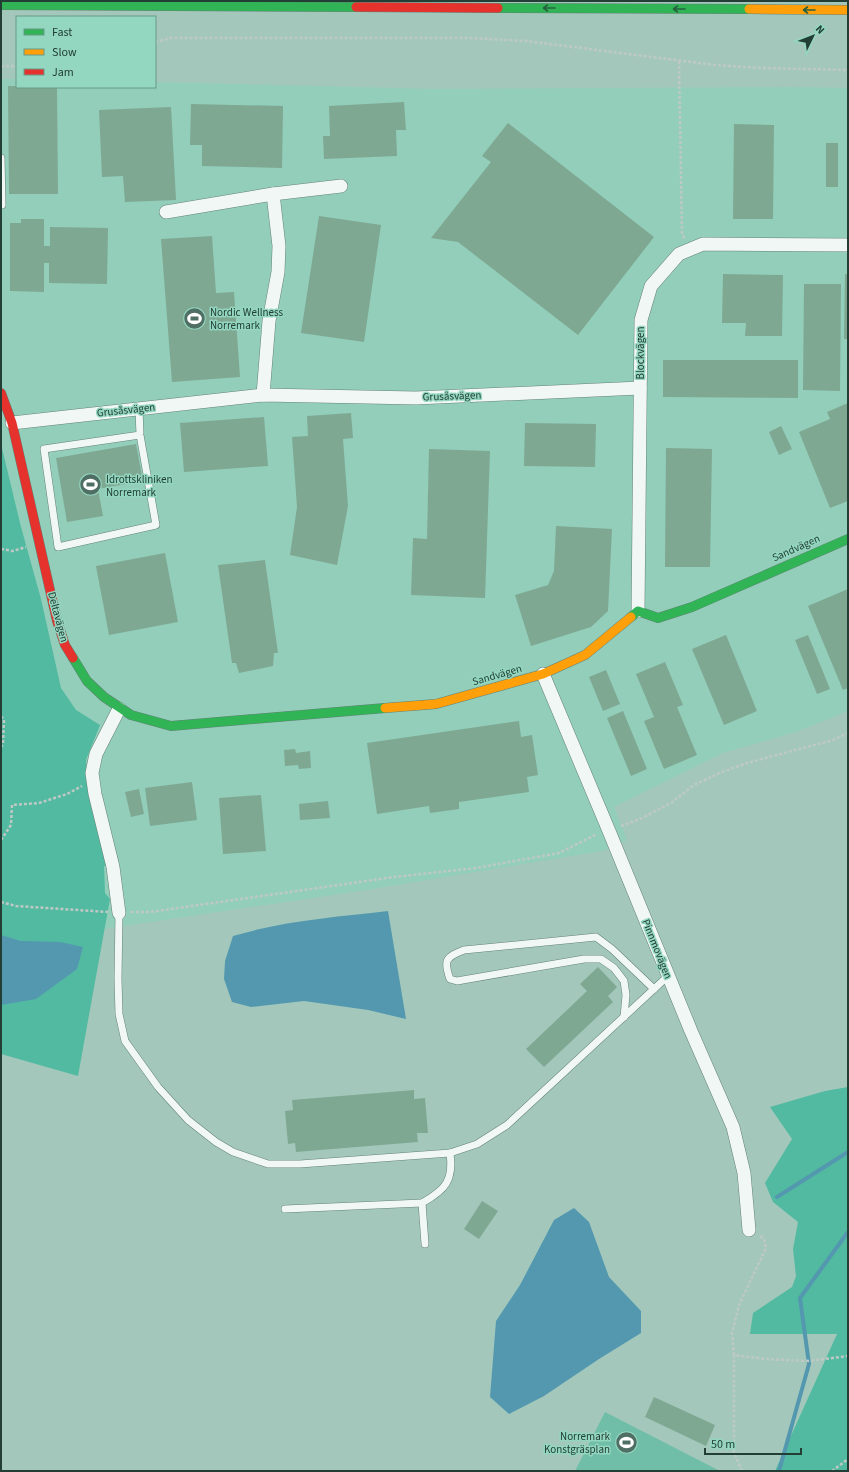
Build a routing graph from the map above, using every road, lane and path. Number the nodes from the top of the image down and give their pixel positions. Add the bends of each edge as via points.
1 (1, 5) edge
2 (848, 10) edge
3 (156, 42) edge
4 (679, 61) junction
5 (1, 66) edge
6 (16, 66) edge
7 (848, 70) edge
8 (1, 158) edge
9 (341, 186) dead end
10 (273, 194) junction
11 (1, 205) edge
12 (166, 212) dead end
13 (848, 245) edge
14 (691, 249) junction
15 (640, 388) junction
16 (1, 393) edge
17 (263, 395) junction
18 (139, 409) junction
19 (12, 423) junction
20 (140, 435) junction
21 (848, 539) edge
22 (40, 544) junction
23 (1, 549) edge
24 (638, 611) junction
25 (543, 674) junction
26 (119, 709) junction
27 (1, 716) edge
28 (848, 734) edge
29 (1, 747) edge
30 (93, 780) junction
31 (609, 831) junction
32 (1, 840) edge
33 (1, 902) edge
34 (119, 913) junction
35 (668, 976) junction
36 (654, 989) junction
37 (624, 1017) junction
38 (450, 1153) junction
39 (422, 1203) junction
40 (284, 1209) dead end
41 (749, 1230) joint
42 (425, 1244) dead end
43 (734, 1355) junction
44 (848, 1356) edge
45 (848, 1459) edge
46 (742, 1471) edge
47 (832, 1471) edge

2 -> 1 street
3 - 4 path via 171,38 468,38 526,41
4 - 7 path via 762,68
4 - 14 path via 682,234
5 - 6 path
8 - 11 lane
9 - 10 street
10 - 12 street
10 - 17 street via 279,246 278,272 269,320
13 - 14 street, Blockvägen via 703,244
14 - 15 street, Blockvägen via 679,254 651,286 641,320
15 - 17 street, Grusåsvägen via 416,398
15 - 24 street, Blockvägen
16 - 19 street, Deltavägen
17 - 18 street, Grusåsvägen
18 - 19 street, Grusåsvägen
18 - 20 lane
19 - 22 street, Deltavägen
20 - 20 lane via 156,525 58,547 44,449
21 - 24 street, Sandvägen via 692,607 658,618
22 - 23 path via 13,551
22 - 26 street, Deltavägen via 65,645 87,681
24 - 25 street, Sandvägen via 585,655
25 - 26 street, Sandvägen via 436,704 171,726
25 - 31 street, Pinnmovägen
26 - 30 street via 96,754
27 - 29 path via 4,720
28 - 31 path via 722,772 694,785 665,806
30 - 32 path via 67,794 39,803 12,805 11,824
30 - 34 street via 114,867
31 - 34 path via 595,835 559,854 476,868 394,877 150,912
31 - 35 street, Pinnmovägen
33 - 34 path via 16,906
34 - 38 lane via 119,1014 125,1041 158,1087 188,1120 216,1142 233,1152 268,1164
35 - 36 lane
35 - 41 street, Pinnmovägen via 733,1127 744,1173
36 - 37 lane
36 - 37 lane via 596,937 464,950 451,955 447,961 446,968 450,979 457,981 584,959 601,960 614,968 624,981
37 - 38 lane via 508,1125 477,1144
38 - 39 lane via 452,1167 449,1178 440,1193
39 - 40 lane
39 - 42 lane
41 - 43 path via 760,1235 766,1248 740,1305 732,1334
43 - 44 path via 809,1362
43 - 46 path via 734,1452
45 - 47 path

